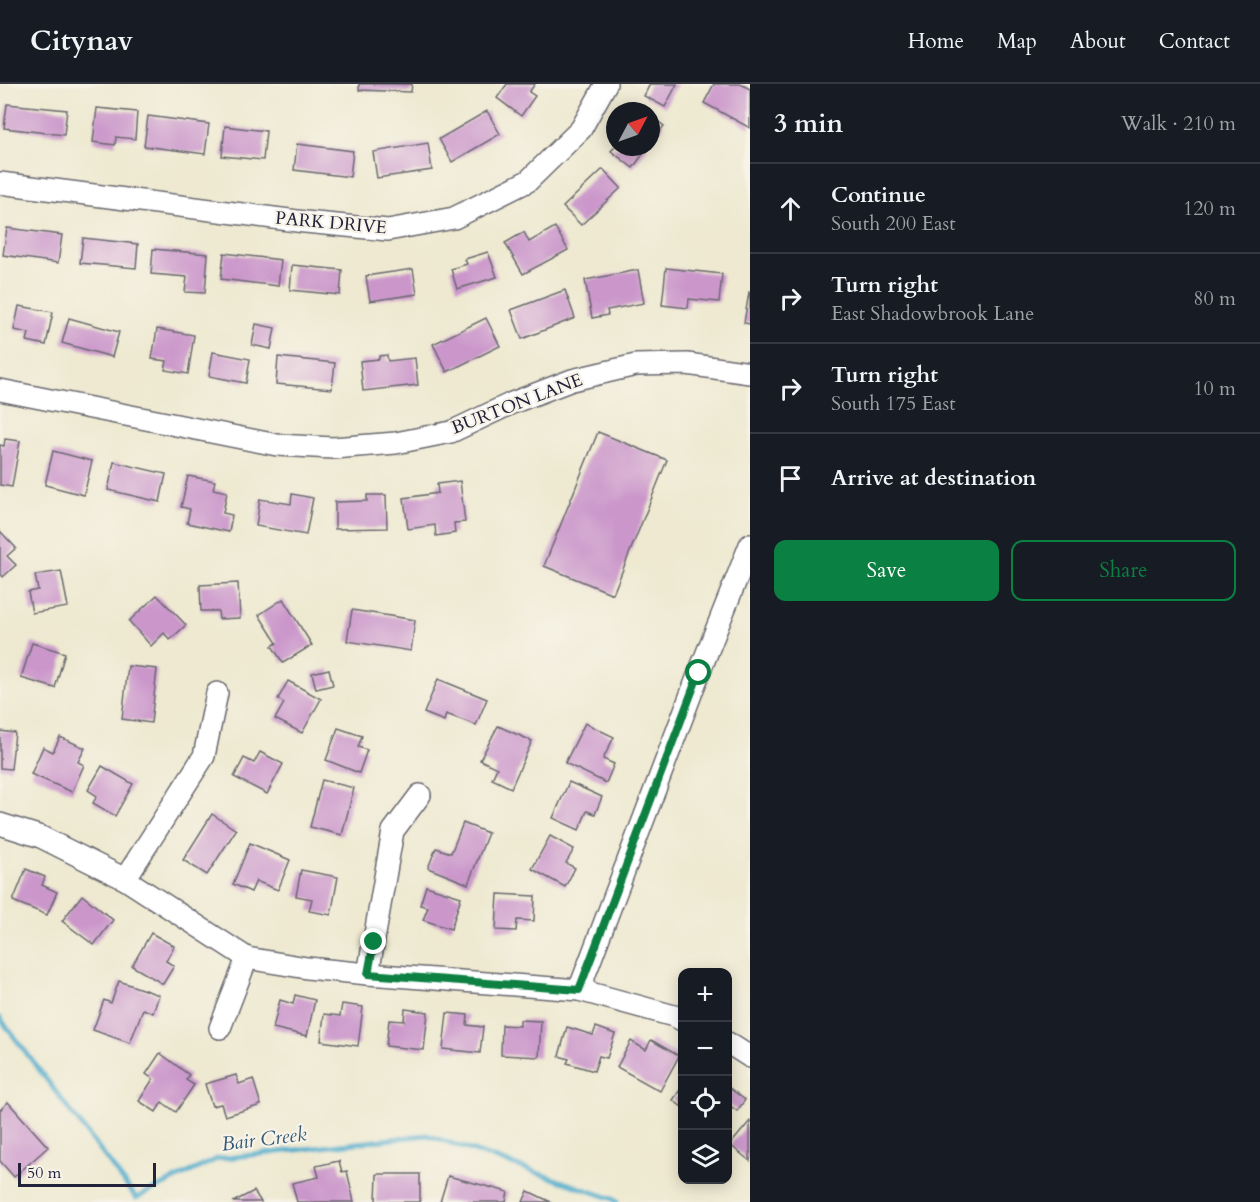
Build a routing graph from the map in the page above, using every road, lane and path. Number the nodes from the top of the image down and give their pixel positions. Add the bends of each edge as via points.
1 (606, 84) edge
2 (0, 183) edge
3 (750, 373) edge
4 (0, 390) edge
5 (750, 545) edge
6 (217, 693) dead end
7 (420, 795) dead end
8 (0, 824) edge
9 (125, 879) junction
10 (248, 958) junction
11 (368, 974) junction
12 (579, 990) junction
13 (678, 1018) edge
14 (220, 1028) dead end
15 (732, 1046) edge
16 (750, 1057) edge

1 - 2 street, PARK DRIVE via 581,129 528,181 454,218 388,230
3 - 4 street, BURTON LANE via 687,364 636,366 572,380 512,402 451,432 396,443 333,448 277,446
5 - 12 street
6 - 9 street via 204,756
7 - 11 street via 393,831
8 - 9 street via 41,837
9 - 10 street
10 - 11 street
10 - 14 street
11 - 12 street
12 - 13 street
15 - 16 street

